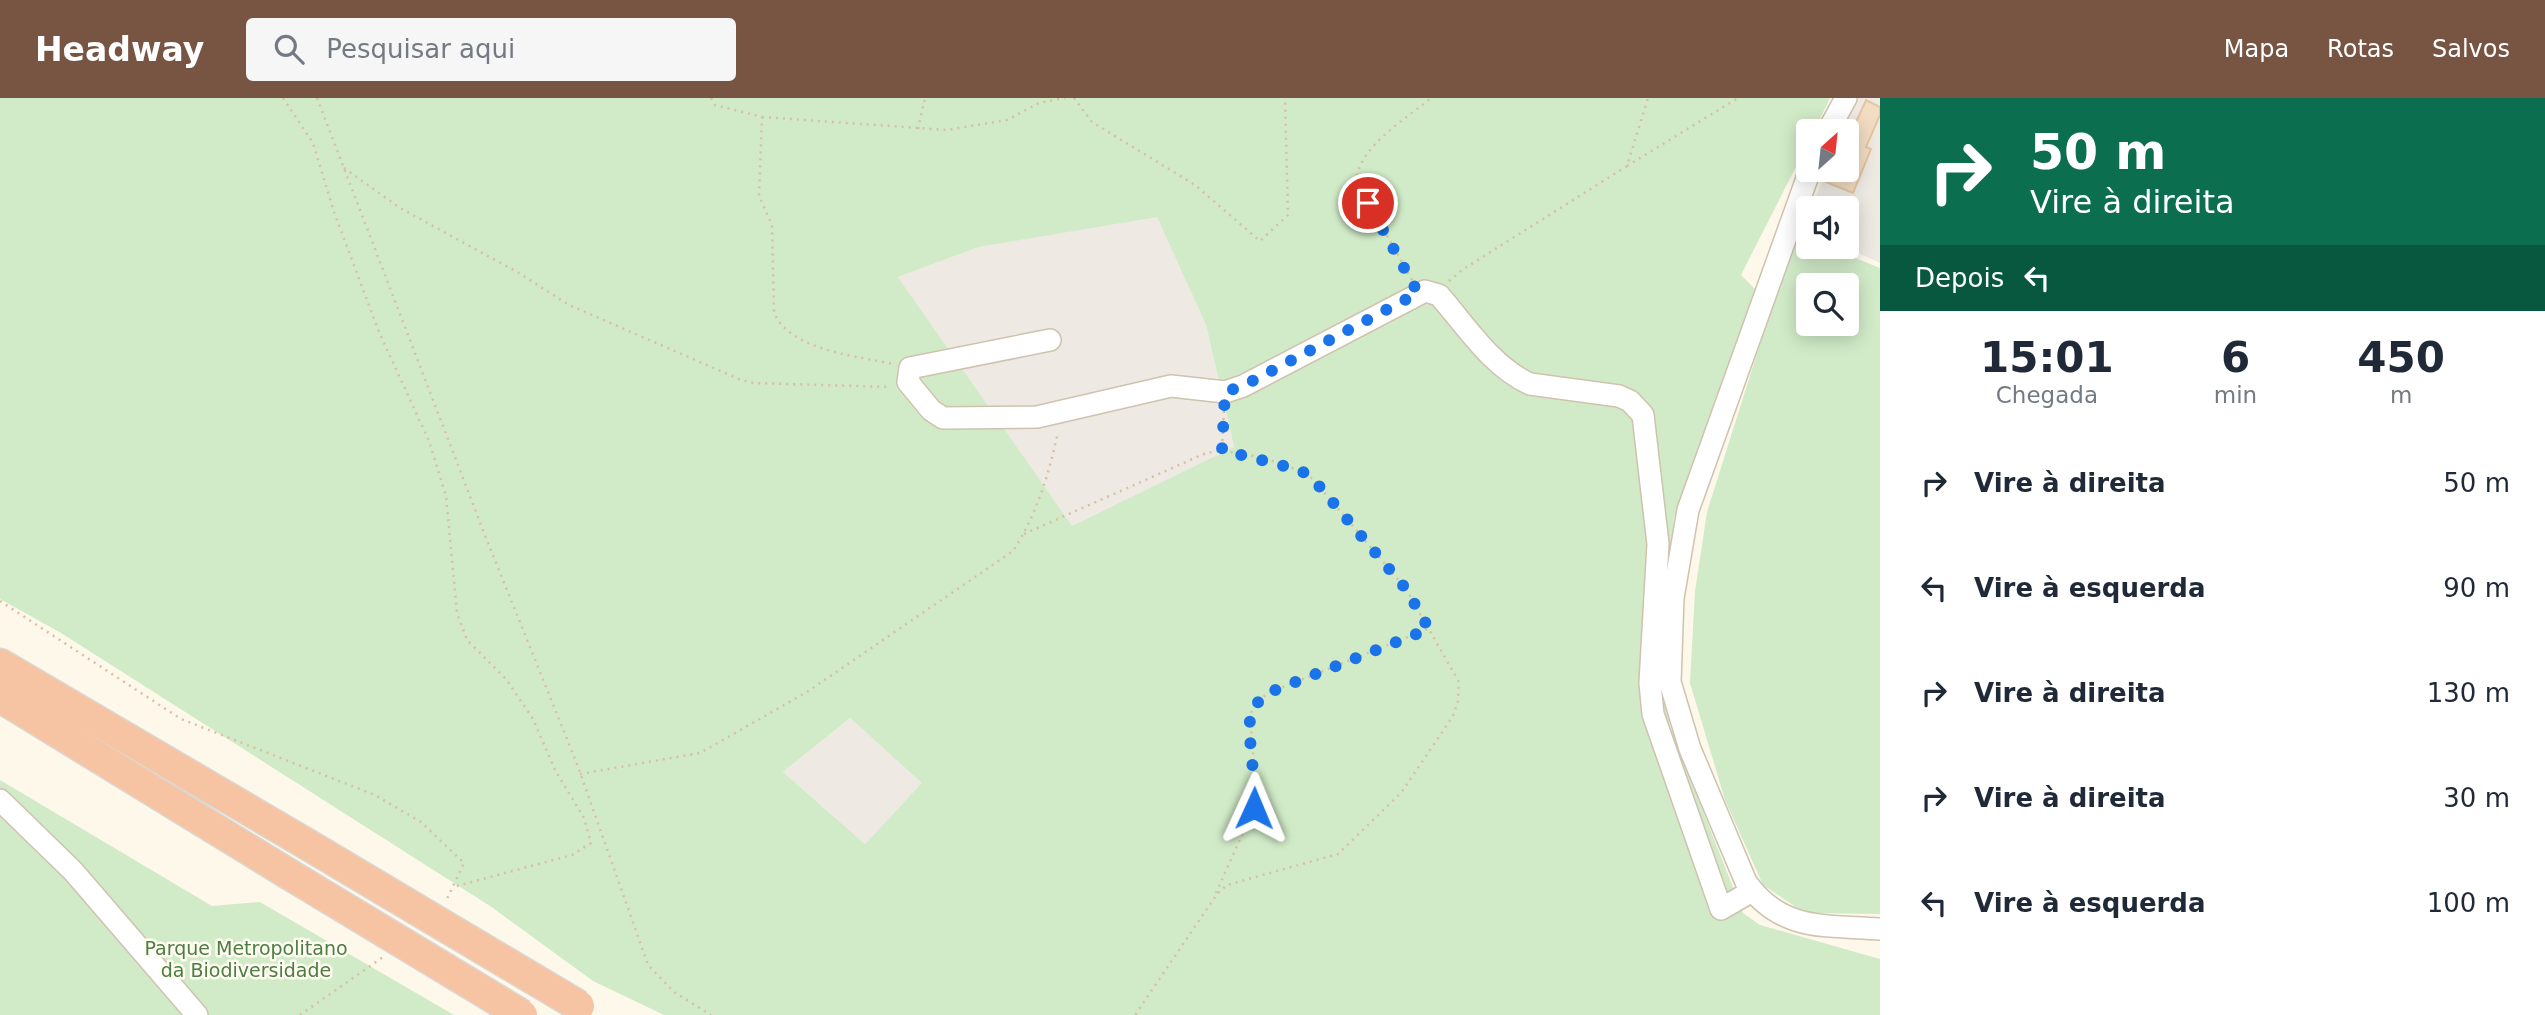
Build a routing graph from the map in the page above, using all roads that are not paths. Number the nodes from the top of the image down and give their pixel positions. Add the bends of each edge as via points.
1 (1846, 98) edge
2 (1835, 119) edge
3 (1806, 182) edge
4 (1050, 340) dead end
5 (0, 664) edge
6 (0, 697) edge
7 (0, 800) edge
8 (1752, 891) junction
9 (1880, 929) edge
10 (589, 1012) edge
11 (197, 1015) edge
12 (522, 1015) edge

1 - 2 lane
3 - 8 lane via 1688,510 1672,598 1670,682 1690,749
4 - 8 lane via 911,377 931,410 943,418 1037,417 1171,386 1225,392 1426,293 1439,295 1500,365 1519,379 1630,401 1643,415 1658,544 1650,682 1653,713 1721,909
5 - 10 highway, bridge
6 - 12 highway, bridge
7 - 11 lane via 73,872
8 - 9 lane via 1796,923

